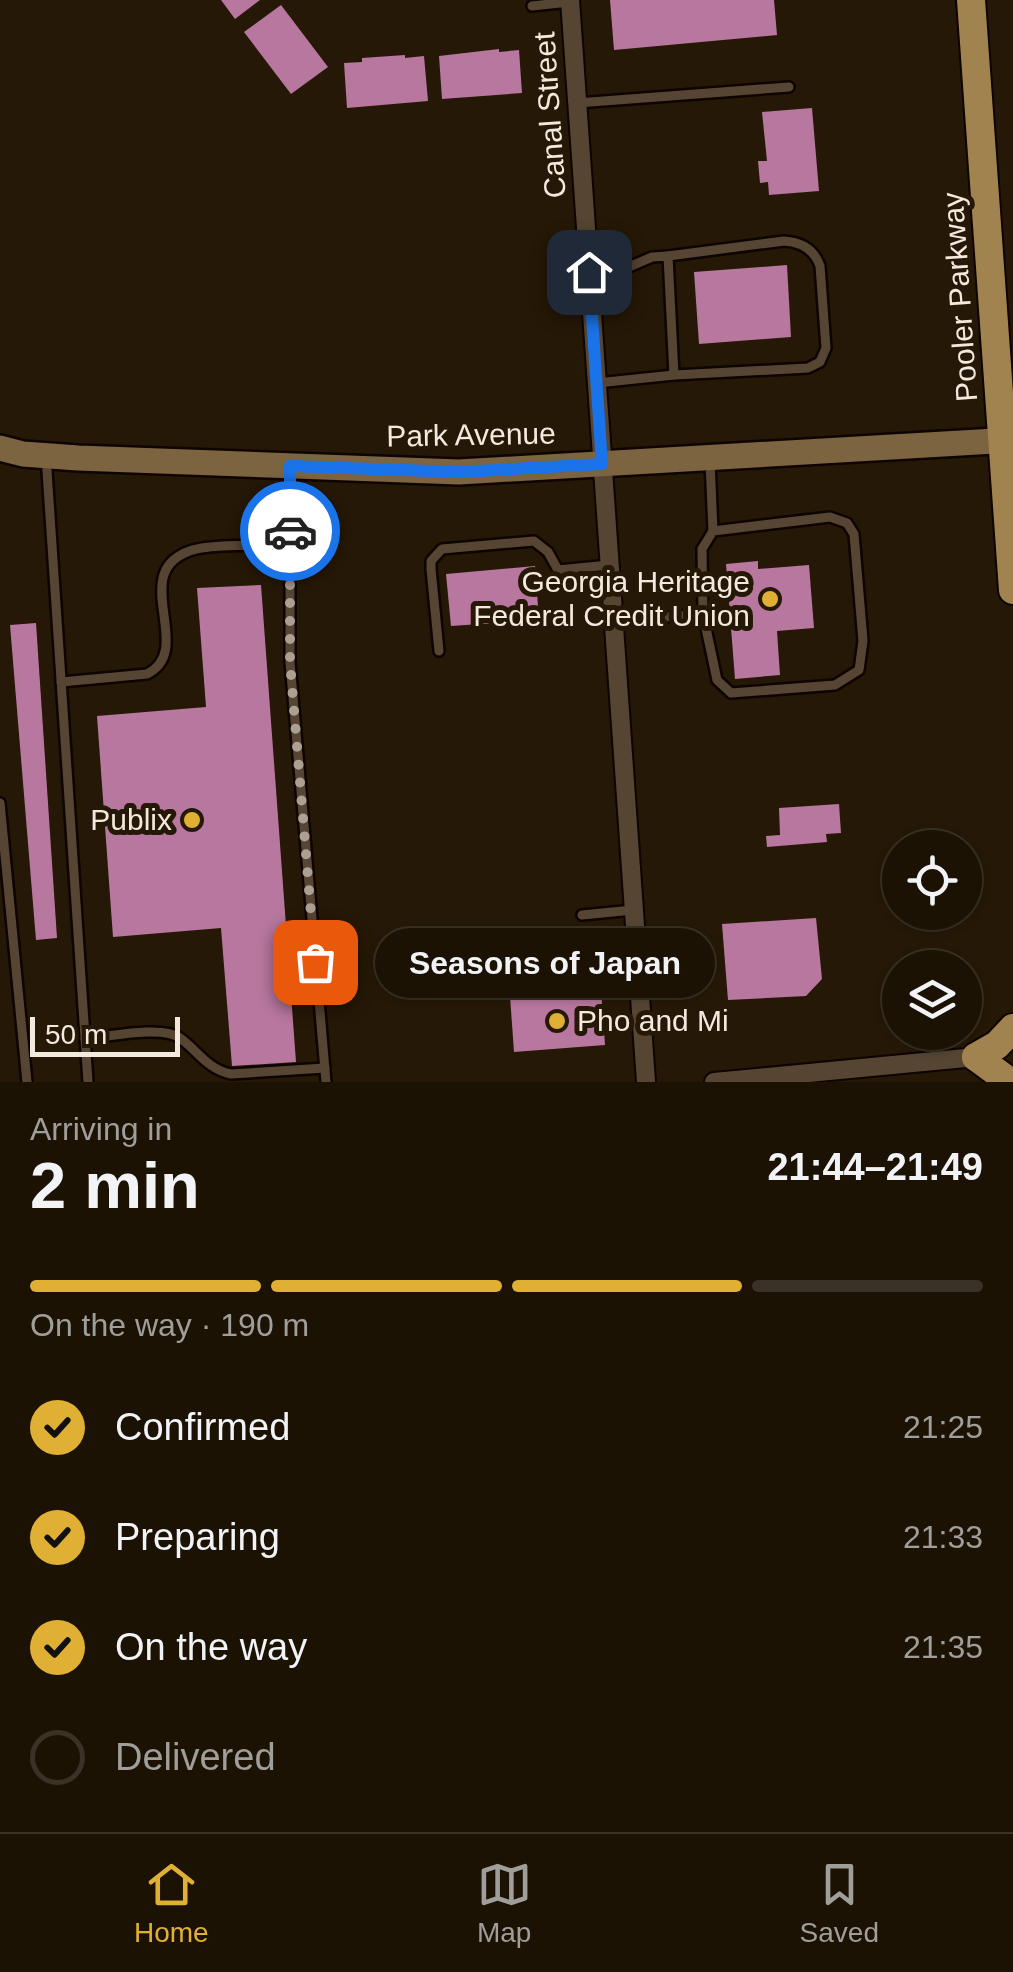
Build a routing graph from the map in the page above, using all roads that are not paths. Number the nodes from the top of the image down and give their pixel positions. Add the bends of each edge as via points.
1 (970, 0) edge
2 (570, 1) edge
3 (532, 6) dead end
4 (789, 88) dead end
5 (577, 103) junction
6 (668, 256) junction
7 (589, 272) junction
8 (674, 375) junction
9 (597, 382) junction
10 (1008, 440) edge
11 (0, 448) edge
12 (46, 456) junction
13 (710, 458) junction
14 (602, 464) junction
15 (290, 466) junction
16 (713, 531) junction
17 (290, 545) junction
18 (609, 565) junction
19 (1013, 590) edge
20 (703, 614) junction
21 (613, 621) junction
22 (439, 651) dead end
23 (61, 682) junction
24 (0, 803) edge
25 (633, 910) junction
26 (582, 915) dead end
27 (6, 926) edge
28 (1013, 1028) edge
29 (85, 1038) junction
30 (1013, 1053) edge
31 (976, 1057) junction
32 (325, 1068) junction
33 (26, 1082) edge
34 (88, 1082) edge
35 (326, 1082) edge
36 (646, 1082) edge
37 (714, 1082) edge
38 (1010, 1082) edge

1 - 10 main road, Pooler Parkway
2 - 3 lane
2 - 5 street, Canal Street
4 - 5 lane
5 - 7 street, Canal Street
6 - 7 lane
6 - 8 lane
6 - 8 lane via 784,241 803,245 820,266 826,348 808,368
7 - 9 street, Canal Street
8 - 9 lane
9 - 14 street, Canal Street
10 - 13 street, Park Avenue
10 - 19 main road, Pooler Parkway
11 - 12 street, Park Avenue
12 - 15 street, Park Avenue
12 - 23 lane
13 - 14 street, Park Avenue
13 - 16 lane
14 - 15 street, Park Avenue via 459,472
14 - 18 street, Canal Street
15 - 17 lane
16 - 20 lane via 702,549
16 - 20 lane via 830,518 847,523 854,534 864,640 858,670 835,685 731,694 717,680
17 - 23 lane via 191,550 172,560 160,581 163,662 147,674
17 - 32 lane via 290,662
18 - 21 street, Canal Street
18 - 22 lane via 558,570 534,542 442,549 431,561
20 - 21 lane
21 - 25 street, Canal Street
23 - 29 lane
24 - 27 lane
25 - 26 lane
25 - 36 street, Canal Street
27 - 33 lane
28 - 31 main road
29 - 32 lane via 165,1032 231,1074
29 - 34 lane
30 - 31 main road
31 - 37 street
31 - 38 main road
32 - 35 lane

